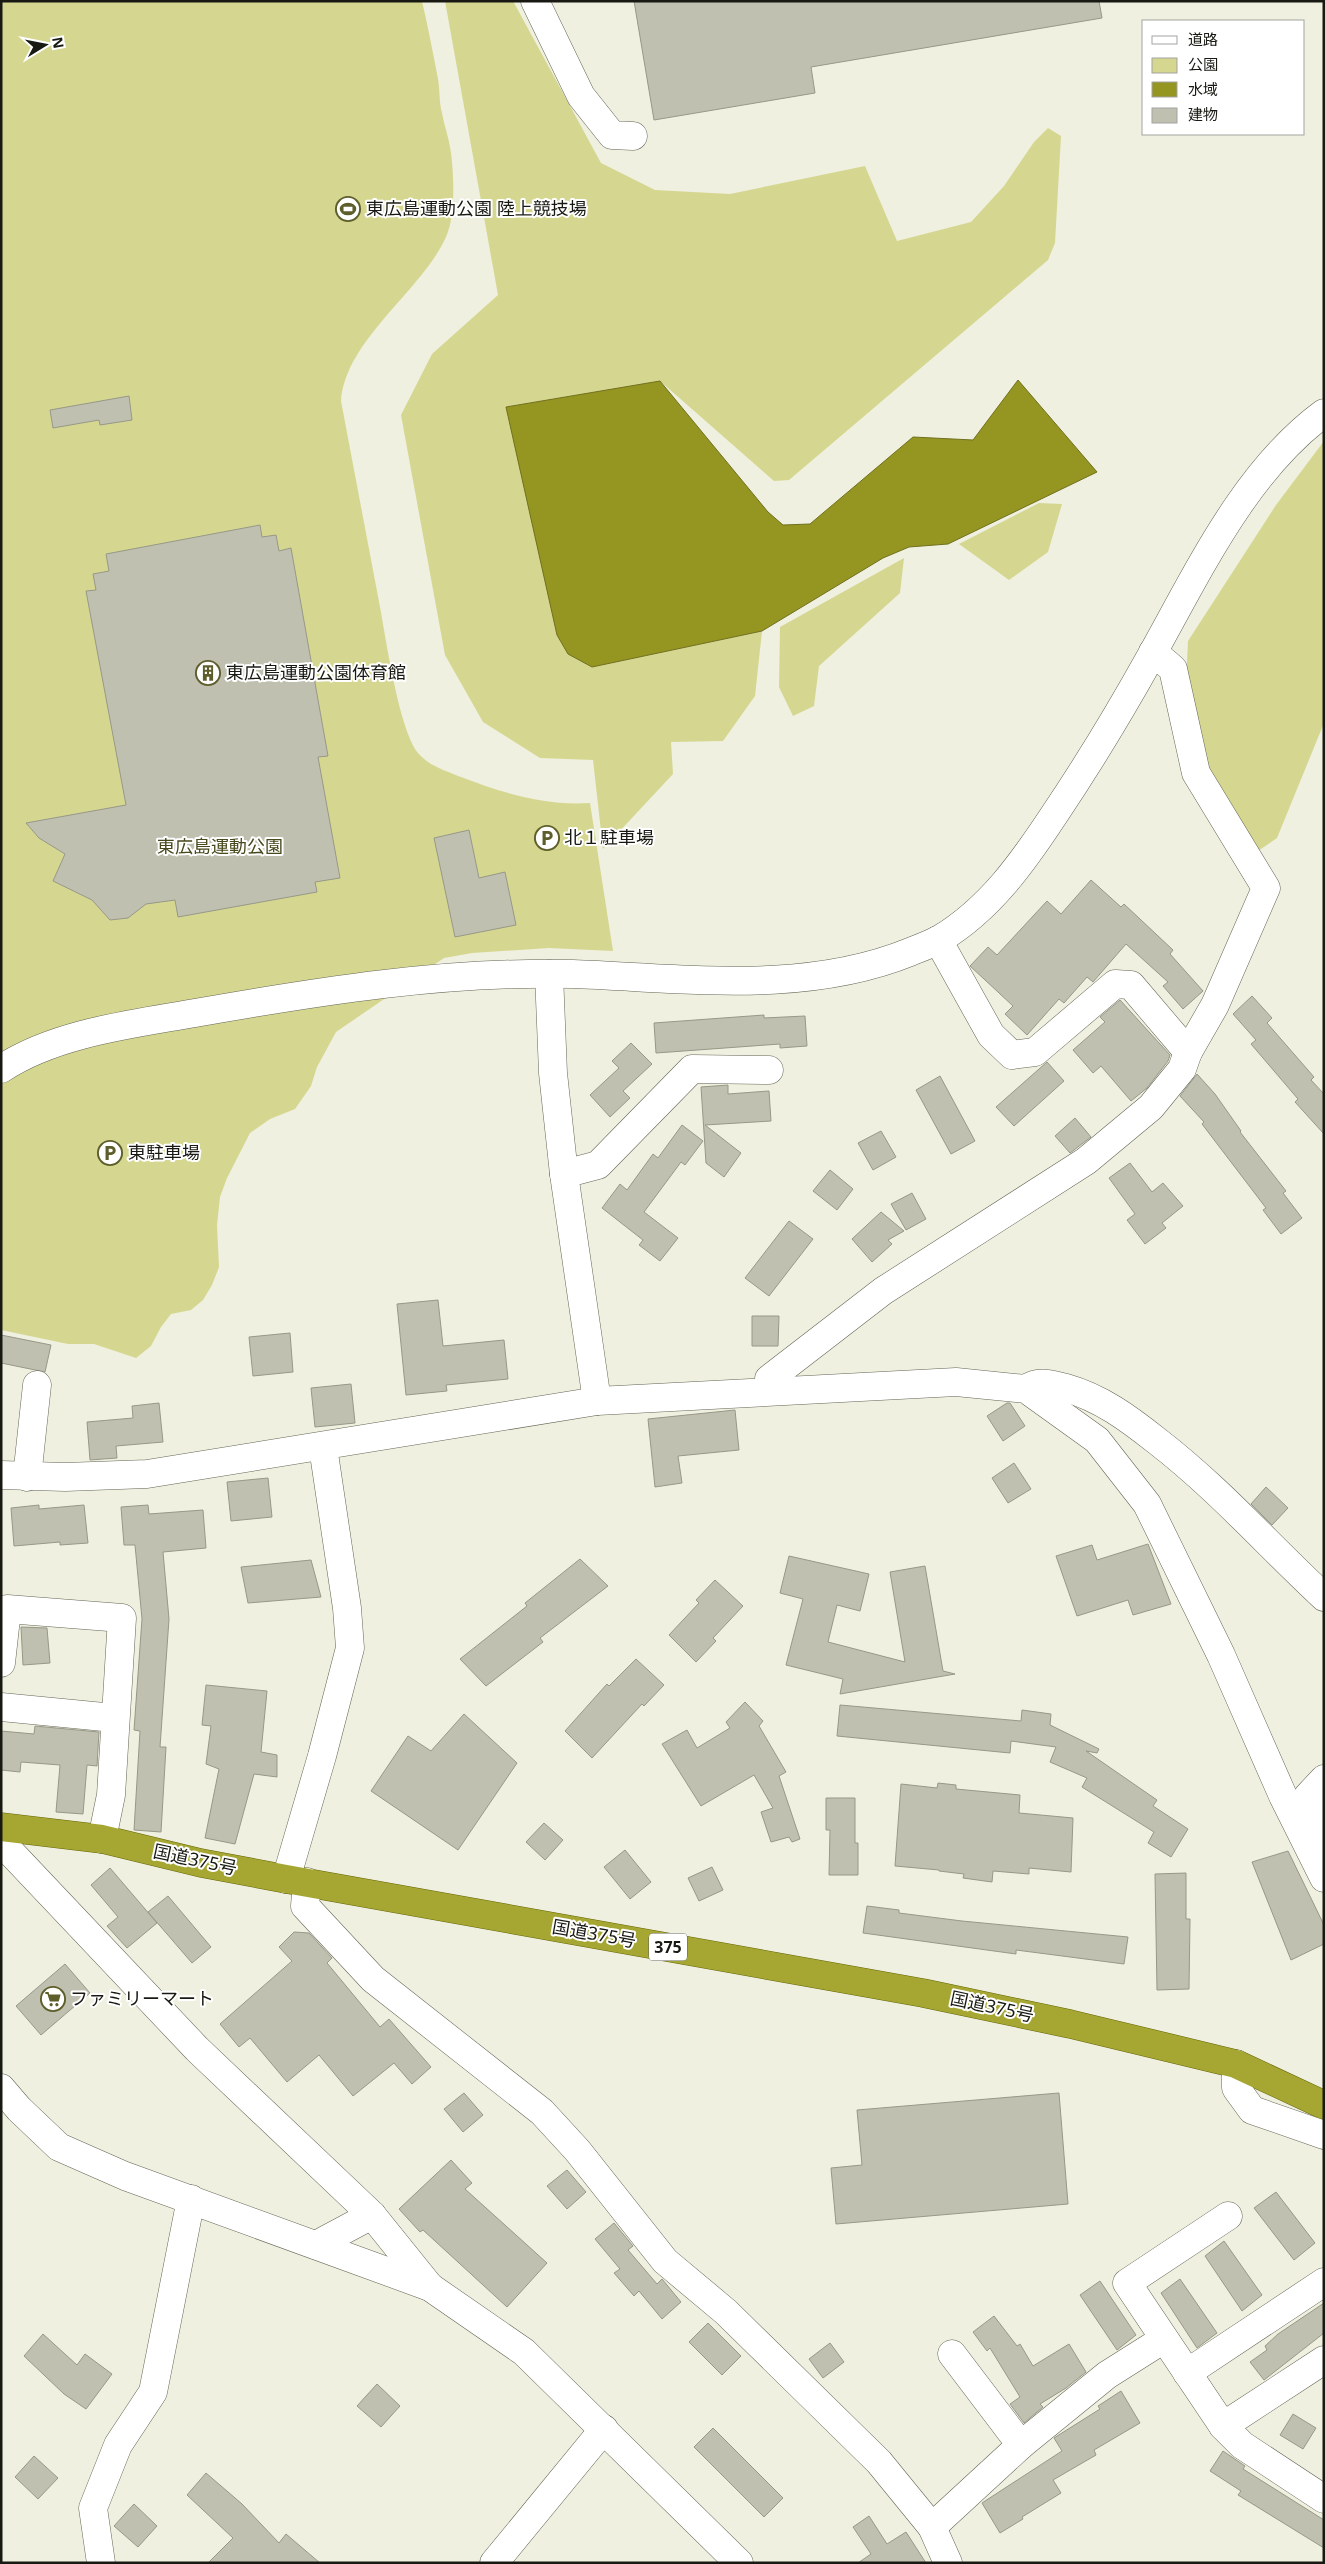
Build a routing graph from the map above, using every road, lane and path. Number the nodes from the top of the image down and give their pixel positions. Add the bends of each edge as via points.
1 (535, 1) edge
2 (633, 136) dead end
3 (1324, 413) edge
4 (1153, 652) junction
5 (938, 940) junction
6 (549, 974) junction
7 (1188, 1052) junction
8 (1, 1069) edge
9 (769, 1070) dead end
10 (564, 1174) junction
11 (37, 1385) dead end
12 (1026, 1389) junction
13 (769, 1391) junction
14 (597, 1401) junction
15 (323, 1447) junction
16 (14, 1476) edge
17 (1324, 1598) edge
18 (2, 1656) edge
19 (1, 1663) edge
20 (1, 1707) edge
21 (114, 1718) junction
22 (1324, 1779) edge
23 (1, 1827) edge
24 (1324, 1835) edge
25 (1, 1836) edge
26 (102, 1839) junction
27 (1324, 1878) edge
28 (296, 1880) junction
29 (1236, 2064) junction
30 (1, 2088) edge
31 (1324, 2104) edge
32 (1324, 2135) edge
33 (191, 2199) junction
34 (372, 2215) junction
35 (1228, 2216) dead end
36 (316, 2245) junction
37 (1324, 2282) edge
38 (430, 2287) junction
39 (1164, 2339) junction
40 (952, 2354) dead end
41 (1324, 2360) edge
42 (1187, 2374) junction
43 (1223, 2426) junction
44 (604, 2429) junction
45 (1021, 2445) junction
46 (1324, 2499) edge
47 (932, 2528) junction
48 (101, 2563) edge
49 (494, 2563) edge
50 (738, 2563) edge
51 (948, 2563) edge

1 - 2 street via 581,96 612,135
3 - 4 street via 1275,458 1228,522
4 - 5 street via 1106,736 1023,862 994,895
4 - 7 street via 1173,669 1196,773 1266,888 1215,1005
5 - 6 street via 893,959 850,971 796,978 743,980
5 - 7 street via 991,1035 1012,1055 1035,1052 1115,984 1130,985
6 - 8 street via 437,977 272,1000 82,1036 28,1054
6 - 10 street
7 - 13 street via 1182,1069 1151,1107 1086,1161 883,1291 769,1379
9 - 10 street via 692,1069 598,1165
10 - 14 street
11 - 16 street
12 - 13 street via 956,1382
12 - 17 street via 1033,1384 1052,1384 1089,1394 1124,1414 1195,1470
12 - 27 street via 1097,1440 1147,1504
13 - 14 street
14 - 15 street
15 - 16 street via 147,1474
15 - 28 street via 350,1648 322,1756
18 - 19 street
18 - 21 street via 7,1608 122,1618
20 - 21 street
21 - 26 street via 111,1795
22 - 24 street via 1308,1796
23 - 26 highway, 国道375号 / 375
25 - 34 street via 2,1844 197,2049
26 - 28 highway, 国道375号 / 375 via 201,1863
28 - 29 highway, 国道375号 / 375 via 923,1993
28 - 47 street via 305,1906 373,1979 542,2112 577,2150 664,2261 726,2312 872,2455
29 - 31 highway, 国道375号 / 375
29 - 32 street via 1236,2088 1252,2110
30 - 33 street via 59,2147 125,2176
33 - 36 street
33 - 48 street via 154,2392 118,2445 93,2508
34 - 36 street
34 - 38 street
35 - 39 street via 1127,2283
36 - 38 street
37 - 42 street
38 - 44 street via 524,2352
39 - 42 street
39 - 45 street via 1107,2374
40 - 45 street
41 - 43 street
42 - 43 street
43 - 46 street via 1242,2445
44 - 49 street
44 - 50 street
45 - 47 street
47 - 51 street

